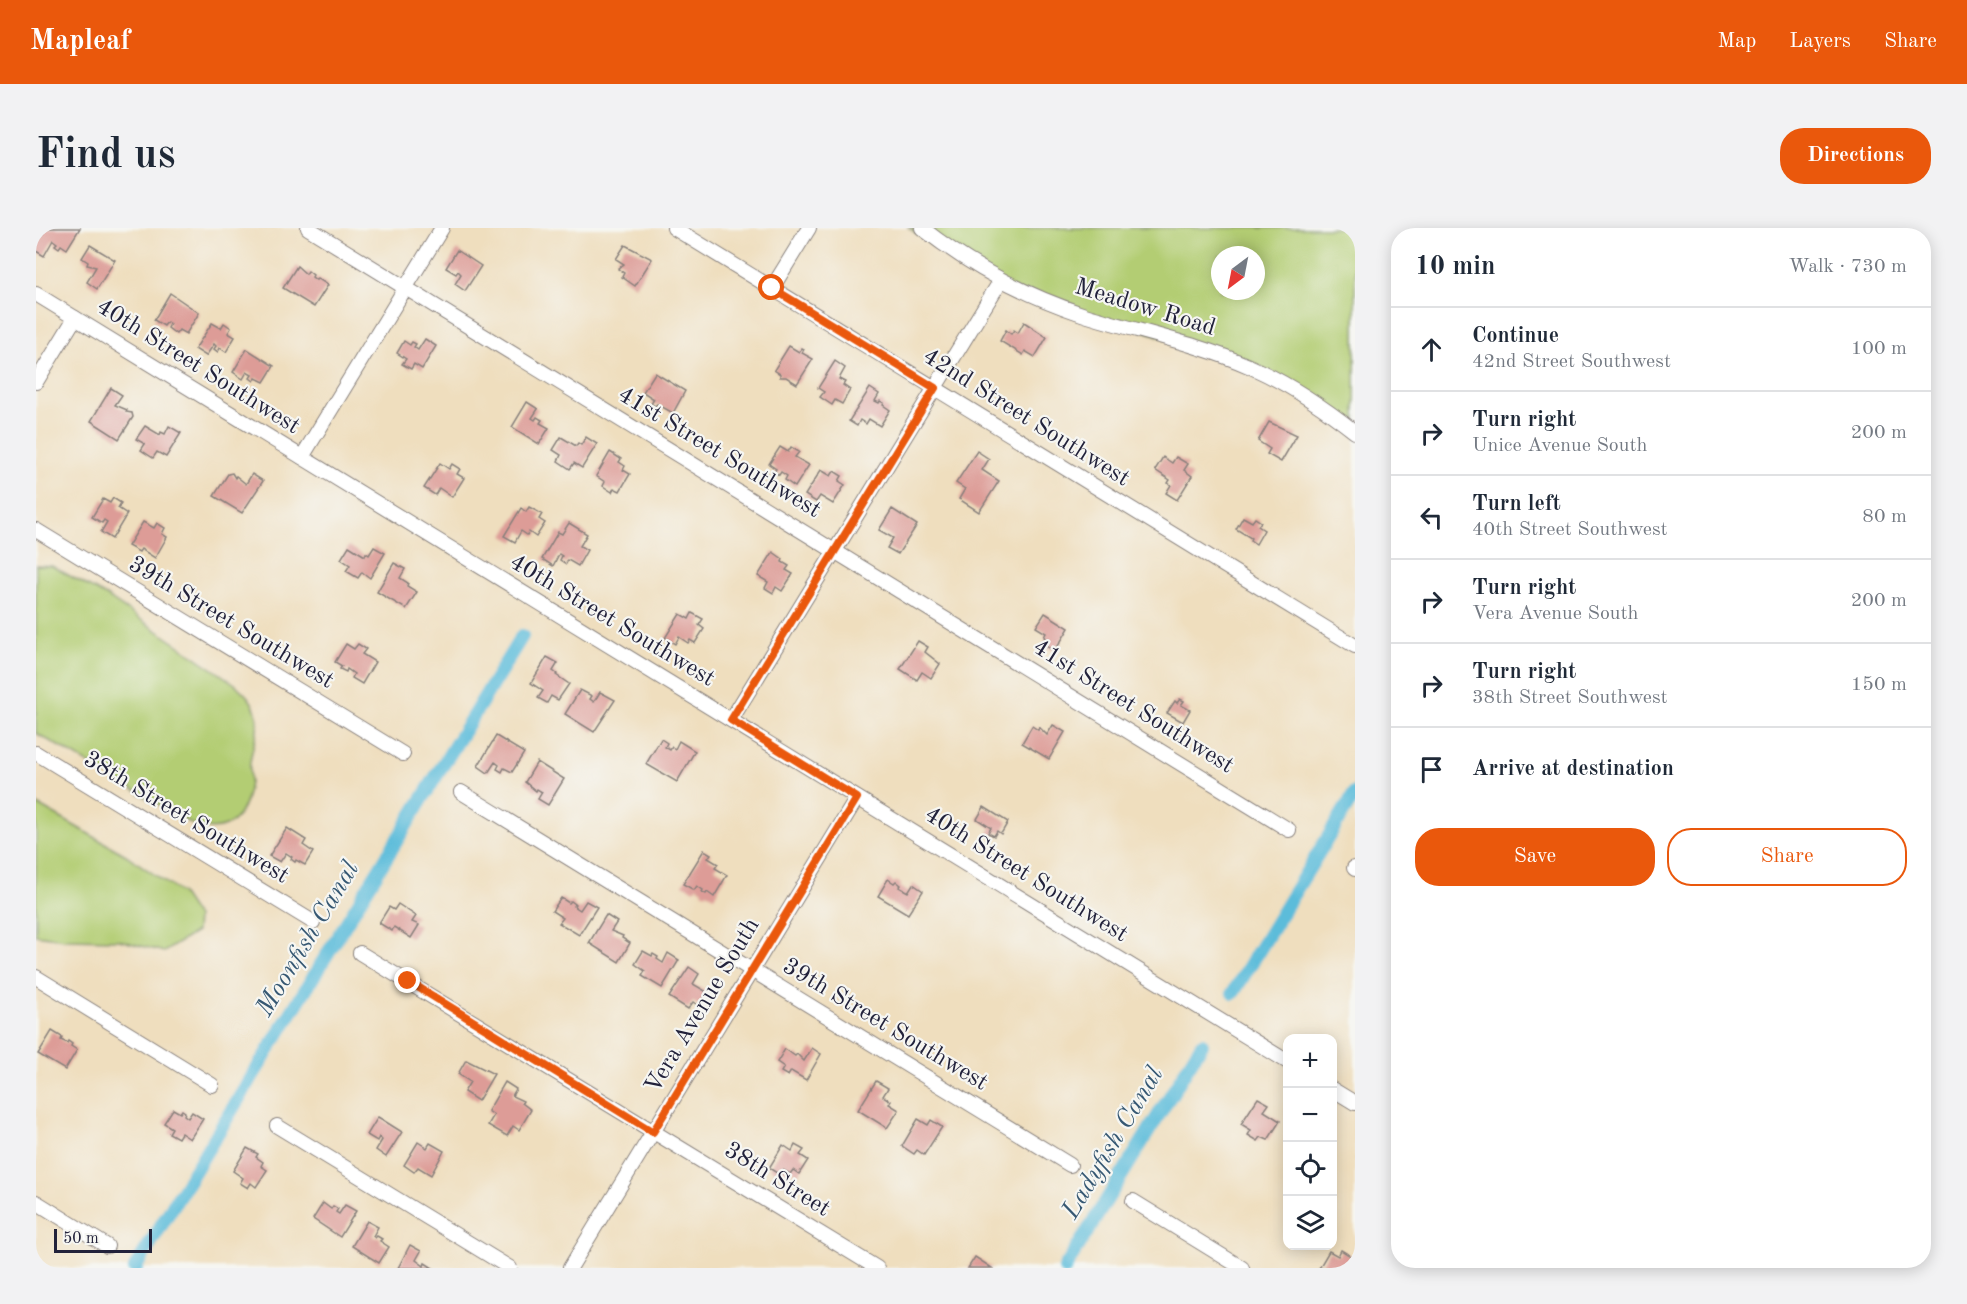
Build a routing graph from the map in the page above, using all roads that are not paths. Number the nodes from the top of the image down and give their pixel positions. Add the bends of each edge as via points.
1 (308, 228) edge
2 (442, 228) edge
3 (674, 228) edge
4 (808, 228) edge
5 (922, 228) edge
6 (1001, 280) junction
7 (405, 288) junction
8 (772, 288) junction
9 (36, 294) edge
10 (75, 318) junction
11 (36, 382) edge
12 (935, 388) junction
13 (1355, 432) edge
14 (302, 457) junction
15 (36, 530) edge
16 (836, 551) junction
17 (1355, 646) edge
18 (731, 720) junction
19 (36, 753) edge
20 (403, 754) dead end
21 (461, 792) dead end
22 (857, 798) junction
23 (1289, 830) dead end
24 (313, 922) dead end
25 (360, 953) dead end
26 (752, 970) junction
27 (36, 977) edge
28 (1283, 1060) edge
29 (212, 1084) dead end
30 (1337, 1092) edge
31 (1355, 1103) edge
32 (277, 1126) dead end
33 (653, 1132) junction
34 (1070, 1165) dead end
35 (1132, 1201) dead end
36 (36, 1202) edge
37 (107, 1246) dead end
38 (510, 1268) edge
39 (570, 1268) edge
40 (877, 1268) edge
41 (1242, 1268) edge

1 - 7 street, 41st Street Southwest
2 - 7 street
3 - 8 street, 42nd Street Southwest
4 - 8 street
5 - 6 street, Meadow Road
6 - 12 street
6 - 13 street, Meadow Road via 1079,313 1173,339 1250,367 1312,400
7 - 14 street
7 - 16 street, 41st Street Southwest
8 - 12 street, 42nd Street Southwest
9 - 10 street, 40th Street Southwest
10 - 11 street
10 - 14 street, 40th Street Southwest
12 - 16 street
12 - 17 street, 42nd Street Southwest
14 - 18 street, 40th Street Southwest
15 - 20 street, 39th Street Southwest
16 - 18 street
16 - 23 street, 41st Street Southwest
18 - 22 street, 40th Street Southwest
19 - 24 street, 38th Street Southwest
21 - 26 street, 39th Street Southwest
22 - 26 street, Vera Avenue South
22 - 28 street, 40th Street Southwest
25 - 33 street
26 - 33 street, Vera Avenue South
26 - 34 street, 39th Street Southwest
27 - 29 street
30 - 31 street
32 - 38 street
33 - 39 street, Vera Avenue South
33 - 40 street, 38th Street
35 - 41 street
36 - 37 street

